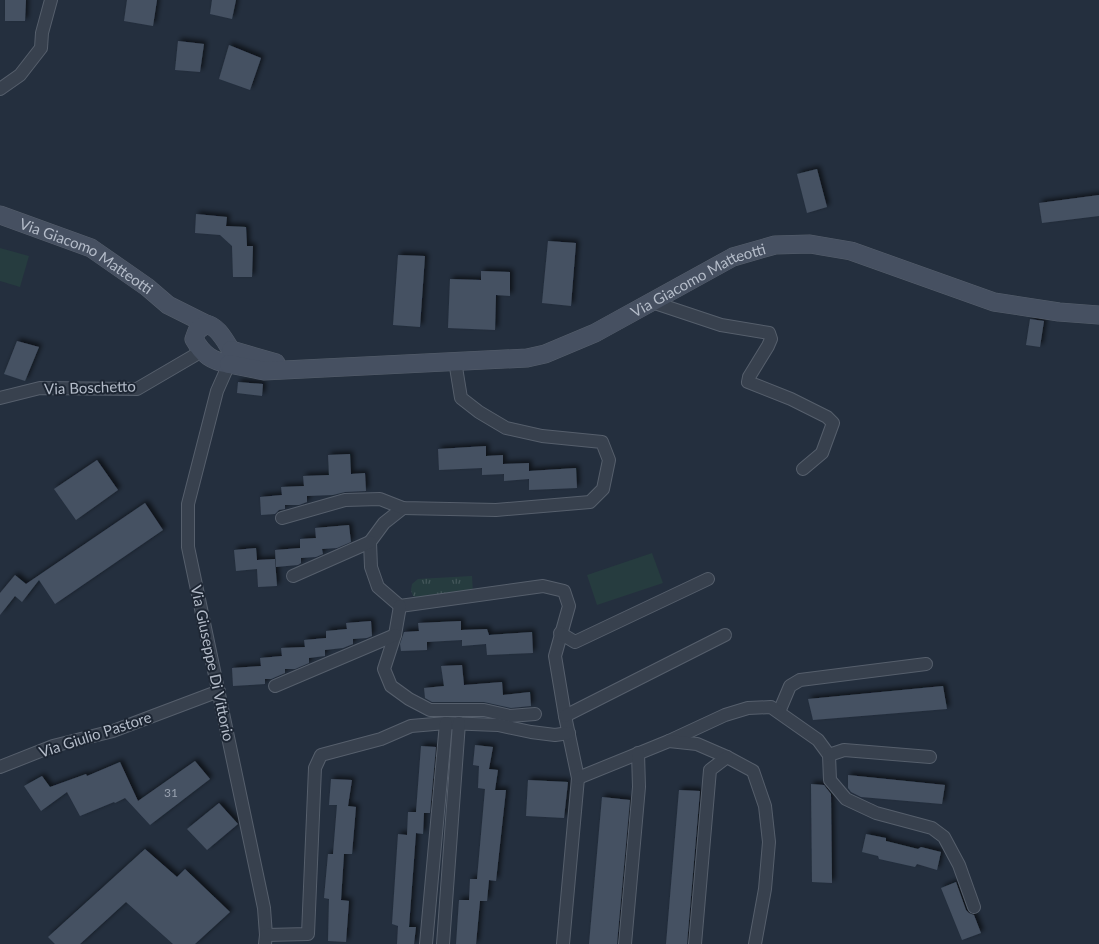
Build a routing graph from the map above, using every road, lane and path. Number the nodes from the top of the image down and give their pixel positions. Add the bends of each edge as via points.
1 (51, 0) edge
2 (0, 89) edge
3 (0, 215) edge
4 (652, 302) junction
5 (168, 305) junction
6 (1099, 315) edge
7 (206, 324) junction
8 (214, 353) junction
9 (454, 361) junction
10 (0, 398) edge
11 (803, 469) dead end
12 (403, 508) junction
13 (282, 518) dead end
14 (370, 542) junction
15 (292, 576) dead end
16 (708, 579) dead end
17 (400, 606) junction
18 (560, 634) junction
19 (395, 635) junction
20 (725, 635) dead end
21 (926, 664) dead end
22 (275, 686) dead end
23 (218, 691) junction
24 (779, 712) junction
25 (535, 714) dead end
26 (565, 716) junction
27 (452, 723) junction
28 (569, 733) junction
29 (669, 741) junction
30 (638, 753) junction
31 (829, 754) junction
32 (727, 757) junction
33 (930, 757) dead end
34 (0, 767) edge
35 (578, 778) junction
36 (974, 907) dead end
37 (265, 940) edge
38 (426, 944) edge
39 (443, 944) edge
40 (563, 944) edge
41 (625, 944) edge
42 (695, 944) edge
43 (755, 944) edge

1 - 2 street via 41,48 20,75
3 - 5 street, Via Giacomo Matteotti via 92,248
4 - 6 street, Via Giacomo Matteotti via 733,257 775,245 810,244 851,250 994,302
4 - 9 street, Via Giacomo Matteotti via 595,333 545,354 527,358
4 - 11 street via 721,325 769,333 768,346 748,382 827,417 832,423 822,453
5 - 7 street, Via Giacomo Matteotti
5 - 8 street, Via Giacomo Matteotti via 180,324
7 - 8 street, Via Giacomo Matteotti via 216,328
7 - 8 street via 197,331
8 - 9 street, Via Giacomo Matteotti via 264,371
8 - 10 street, Via Boschetto via 137,389 40,388
8 - 23 street, Via Giuseppe Di Vittorio via 220,384 188,504 188,547
9 - 12 street via 461,398 506,428 542,436 602,442 609,460 603,489 590,502 496,510
12 - 13 street via 380,499 345,500
12 - 14 street via 384,522
14 - 15 street
14 - 17 street via 371,567 378,587
16 - 18 street via 575,642
17 - 18 street via 543,586 564,591 569,606
17 - 19 street
18 - 26 street via 555,656
19 - 22 street
19 - 25 street via 384,669 391,686 409,699 430,710 484,710 510,716
20 - 26 street
21 - 24 street via 800,680 790,686
23 - 34 street, Via Giulio Pastore via 113,731 52,746
23 - 37 street, Via Giuseppe Di Vittorio via 264,908
24 - 29 street via 771,707 748,708
24 - 31 street via 818,740
26 - 28 street
27 - 28 street via 498,725 554,735
27 - 37 street via 411,726 381,739 321,755 315,768 308,934
27 - 38 street
27 - 39 street
28 - 35 street
29 - 30 street
29 - 32 street via 697,744
30 - 35 street
30 - 41 street via 639,787
31 - 33 street via 844,750
31 - 36 street via 830,780 846,799 876,813 932,828 944,837 959,865
32 - 42 street via 710,770
32 - 43 street via 753,771 765,806 769,842
35 - 40 street

